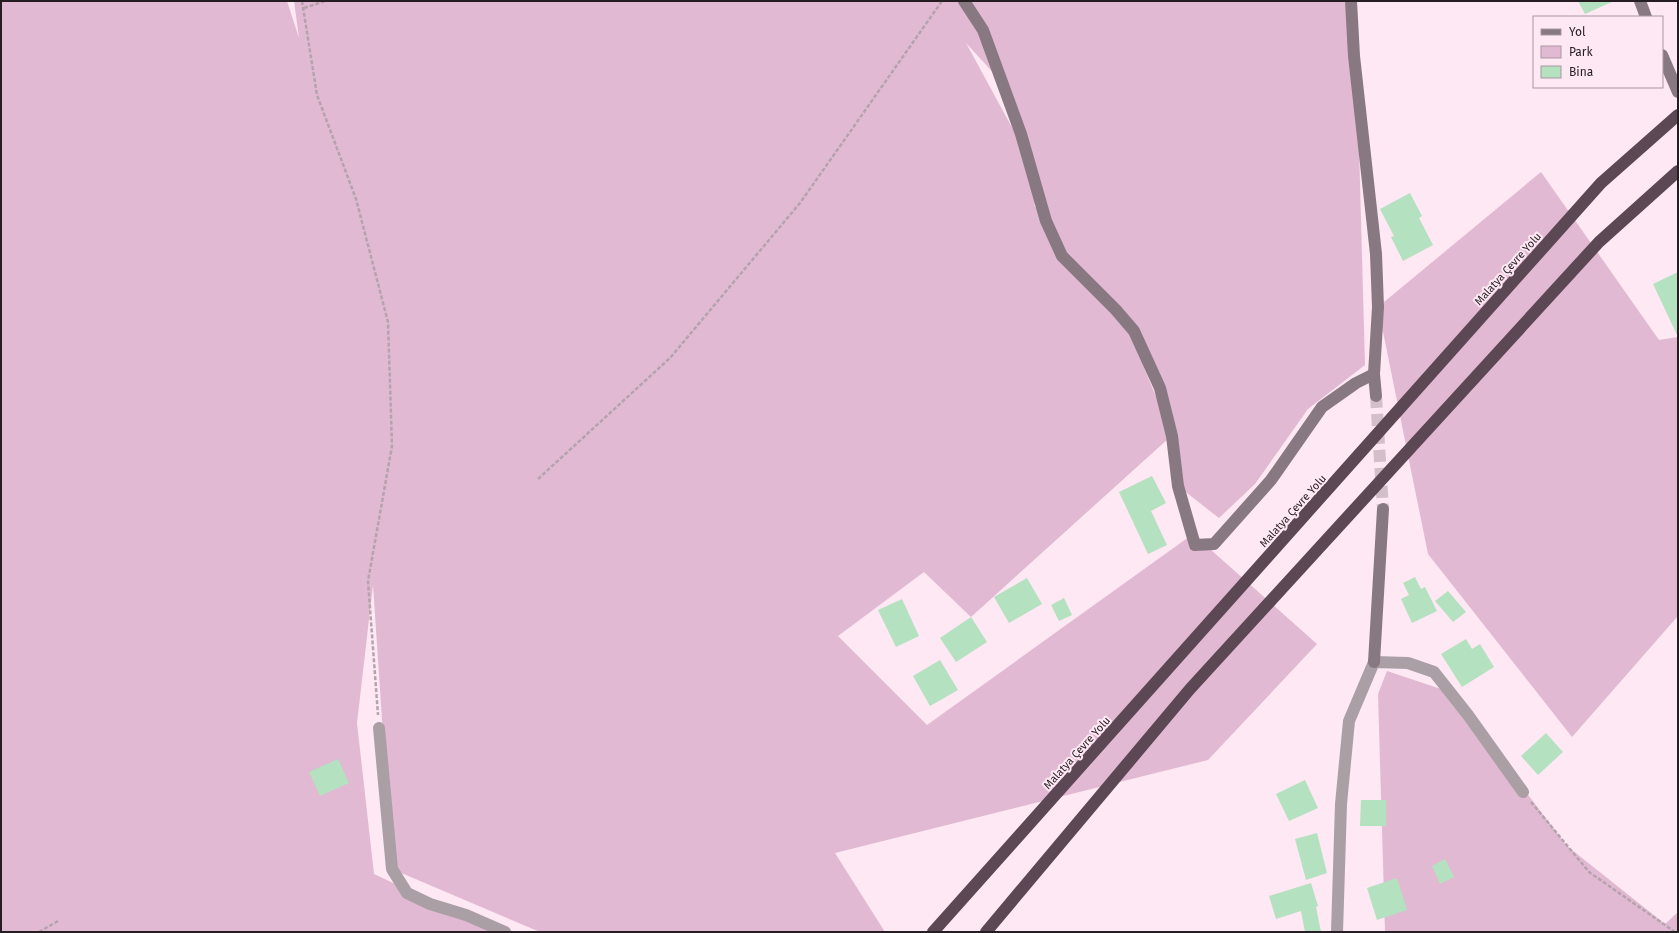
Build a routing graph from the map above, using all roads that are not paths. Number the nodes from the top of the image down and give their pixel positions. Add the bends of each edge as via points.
1 (964, 1) edge
2 (1351, 1) edge
3 (1640, 1) edge
4 (1646, 16) edge
5 (1663, 57) edge
6 (1676, 88) edge
7 (1678, 115) edge
8 (1678, 171) edge
9 (1374, 374) junction
10 (1376, 396) tunnel mouth
11 (1383, 509) tunnel mouth
12 (1374, 662) junction
13 (379, 728) road end
14 (1523, 792) road end
15 (505, 932) edge
16 (934, 932) edge
17 (986, 932) edge
18 (1337, 932) edge

1 - 9 street via 983,30 1021,134 1046,221 1062,256 1134,331 1160,388 1172,436 1178,486 1195,545 1214,544 1271,480 1322,407 1356,383
2 - 9 street via 1354,56 1376,254 1378,308
3 - 4 street
5 - 6 street
7 - 16 highway, Malatya Çevre Yolu via 1601,183
8 - 17 highway via 1599,242 1196,683
9 - 10 street
11 - 12 street
12 - 14 street via 1408,663 1434,672
12 - 18 street via 1349,721 1340,804
13 - 15 street via 392,869 407,893

